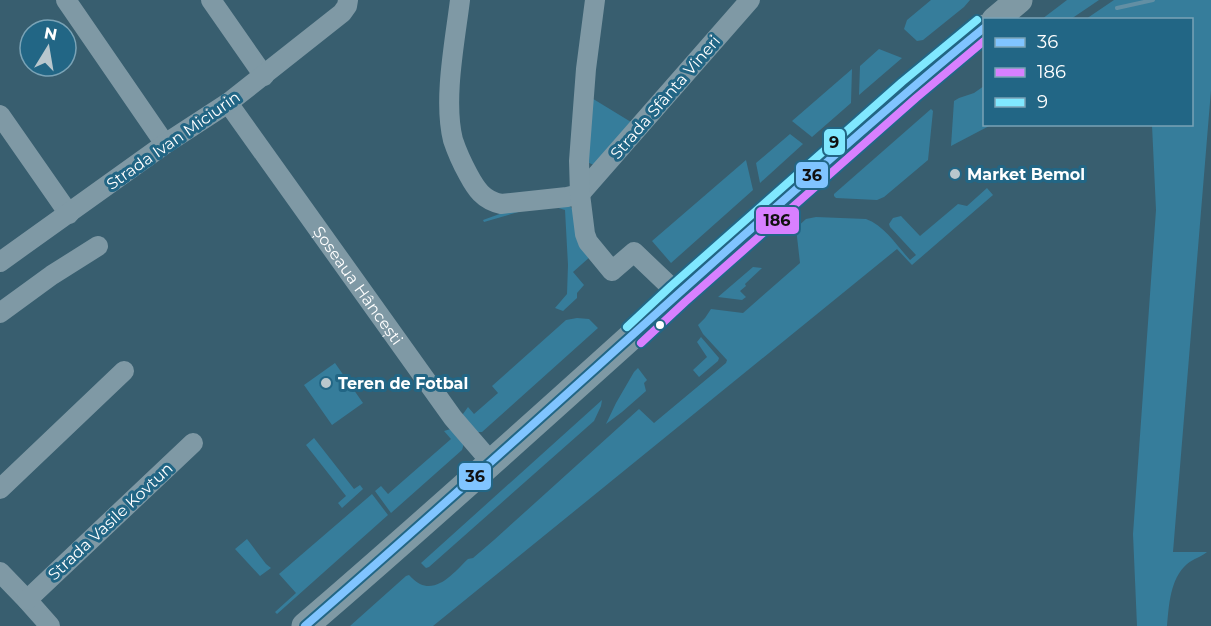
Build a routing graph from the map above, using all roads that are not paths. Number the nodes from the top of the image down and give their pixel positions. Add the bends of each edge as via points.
1 (66, 0) edge
2 (211, 0) edge
3 (460, 0) edge
4 (595, 0) edge
5 (750, 0) edge
6 (345, 6) edge
7 (983, 27) edge
8 (264, 76) junction
9 (228, 103) junction
10 (0, 115) edge
11 (165, 144) junction
12 (580, 194) junction
13 (69, 214) junction
14 (98, 246) dead end
15 (0, 262) edge
16 (678, 294) junction
17 (0, 313) edge
18 (124, 371) dead end
19 (193, 443) dead end
20 (491, 462) junction
21 (0, 489) edge
22 (0, 572) edge
23 (27, 600) junction
24 (50, 626) edge
25 (305, 626) edge

1 - 11 street
2 - 8 street
3 - 12 street via 450,116 453,139 474,185 484,198 501,204
4 - 12 street via 586,69
5 - 12 street, Strada Sfânta Vineri
6 - 8 street, Strada Ivan Miciurin
7 - 16 highway
8 - 9 street, Strada Ivan Miciurin
9 - 11 street, Strada Ivan Miciurin
9 - 20 street, Șoseaua Hâncești via 453,418
10 - 13 street
11 - 13 street, Strada Ivan Miciurin
12 - 16 street via 588,242 612,271 634,252
13 - 15 street, Strada Ivan Miciurin
14 - 17 street
16 - 20 highway
18 - 21 street
19 - 23 street, Strada Vasile Kovtun
20 - 25 highway
22 - 23 street
23 - 24 street

